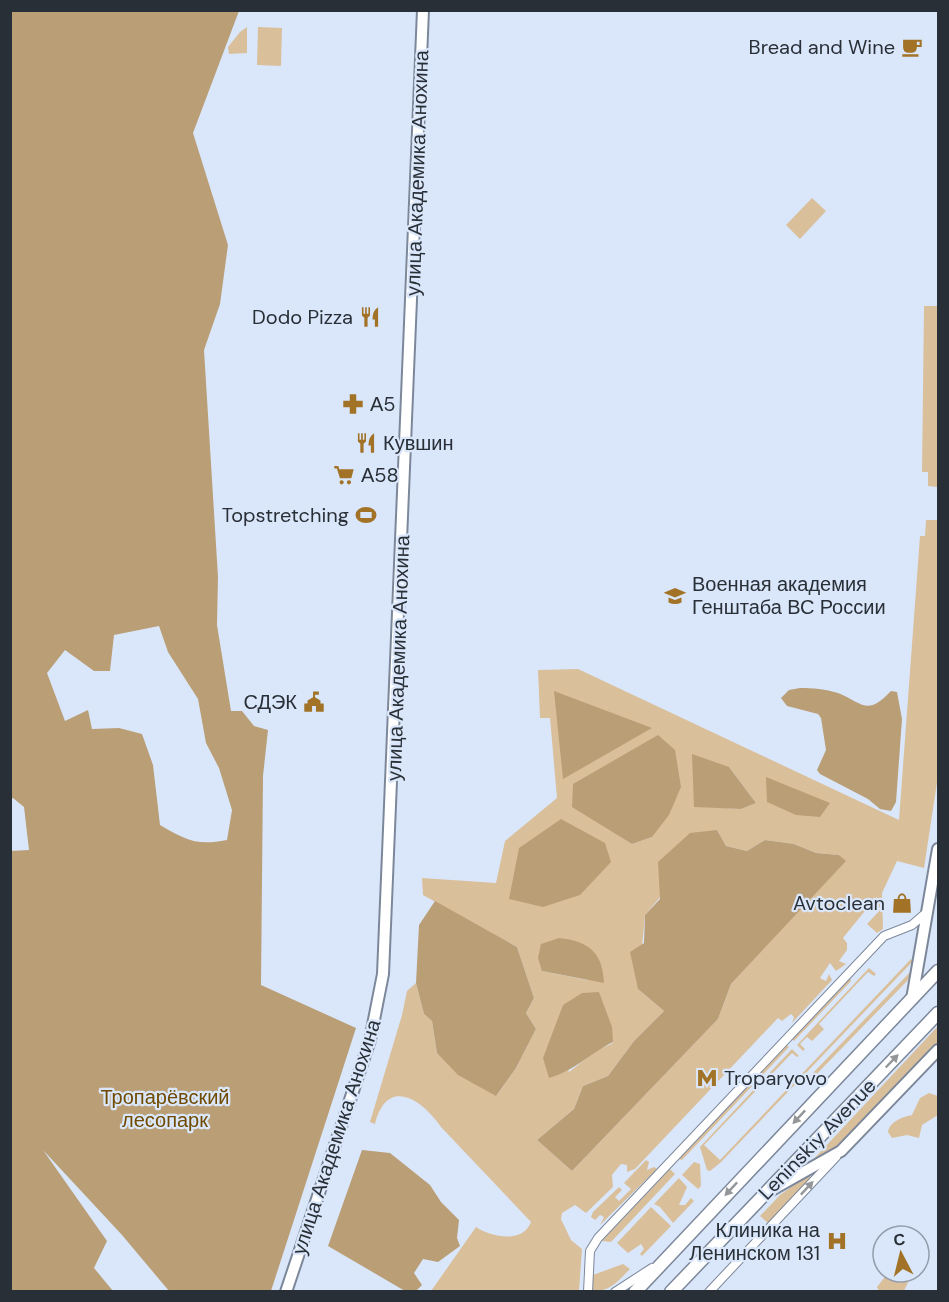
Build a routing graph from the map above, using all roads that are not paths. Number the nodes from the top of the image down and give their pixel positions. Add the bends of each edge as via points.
1 (423, 10) edge
2 (939, 849) edge
3 (928, 911) junction
4 (939, 971) edge
5 (912, 999) junction
6 (939, 1013) edge
7 (939, 1050) edge
8 (841, 1151) junction
9 (764, 1194) junction
10 (664, 1261) junction
11 (286, 1292) edge
12 (588, 1292) edge
13 (615, 1292) edge
14 (635, 1292) edge
15 (671, 1292) edge
16 (709, 1292) edge

1 - 11 street, улица Академика Анохина via 383,974 370,1040
2 - 3 street
3 - 5 street
3 - 12 street via 912,925 884,936 598,1238 590,1251
4 - 5 main road, Leninskiy Avenue
5 -> 10 main road, Leninskiy Avenue
9 -> 6 main road, Leninskiy Avenue
7 - 8 street
8 - 9 street
16 -> 8 street
9 - 15 main road, Leninskiy Avenue
10 - 13 street
10 - 14 main road, Leninskiy Avenue

